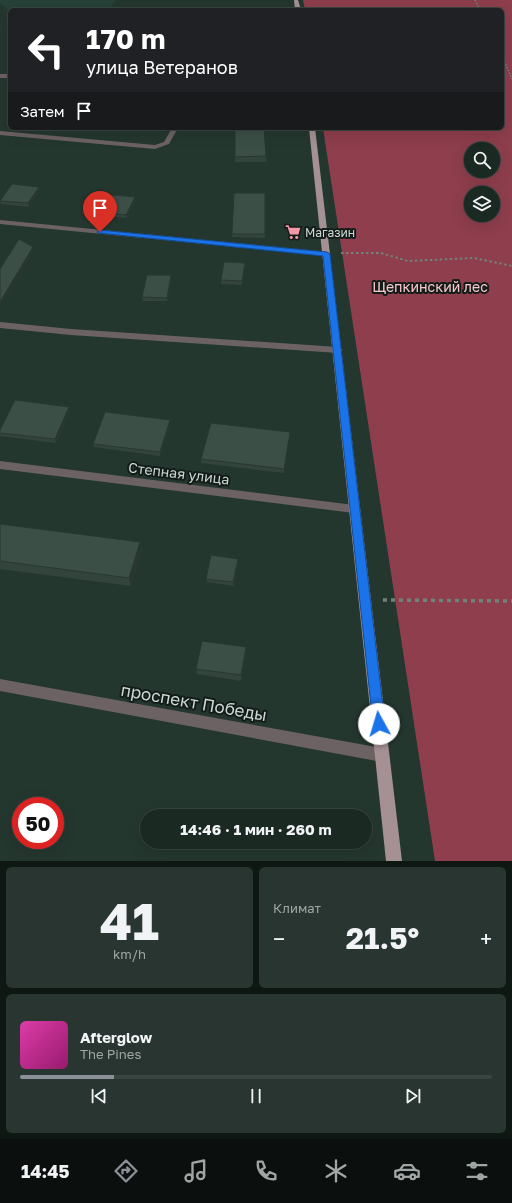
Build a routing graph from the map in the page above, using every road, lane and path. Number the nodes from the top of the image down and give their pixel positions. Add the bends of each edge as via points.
1 (504, 61) edge
2 (512, 79) edge
3 (173, 130) edge
4 (312, 130) edge
5 (0, 133) edge
6 (0, 222) edge
7 (327, 254) junction
8 (512, 266) edge
9 (0, 325) edge
10 (338, 350) junction
11 (0, 465) edge
12 (354, 509) junction
13 (366, 600) junction
14 (512, 601) edge
15 (0, 685) edge
16 (382, 755) junction
17 (394, 861) edge

1 - 2 path
3 - 5 street via 167,143 155,147
4 - 7 main road
6 - 7 street
7 - 8 path via 381,253 408,261 474,258
7 - 10 main road
9 - 10 street
10 - 12 main road
11 - 12 street, Степная улица
12 - 13 main road
13 - 14 path
13 - 16 main road
15 - 16 street, проспект Победы
16 - 17 main road

